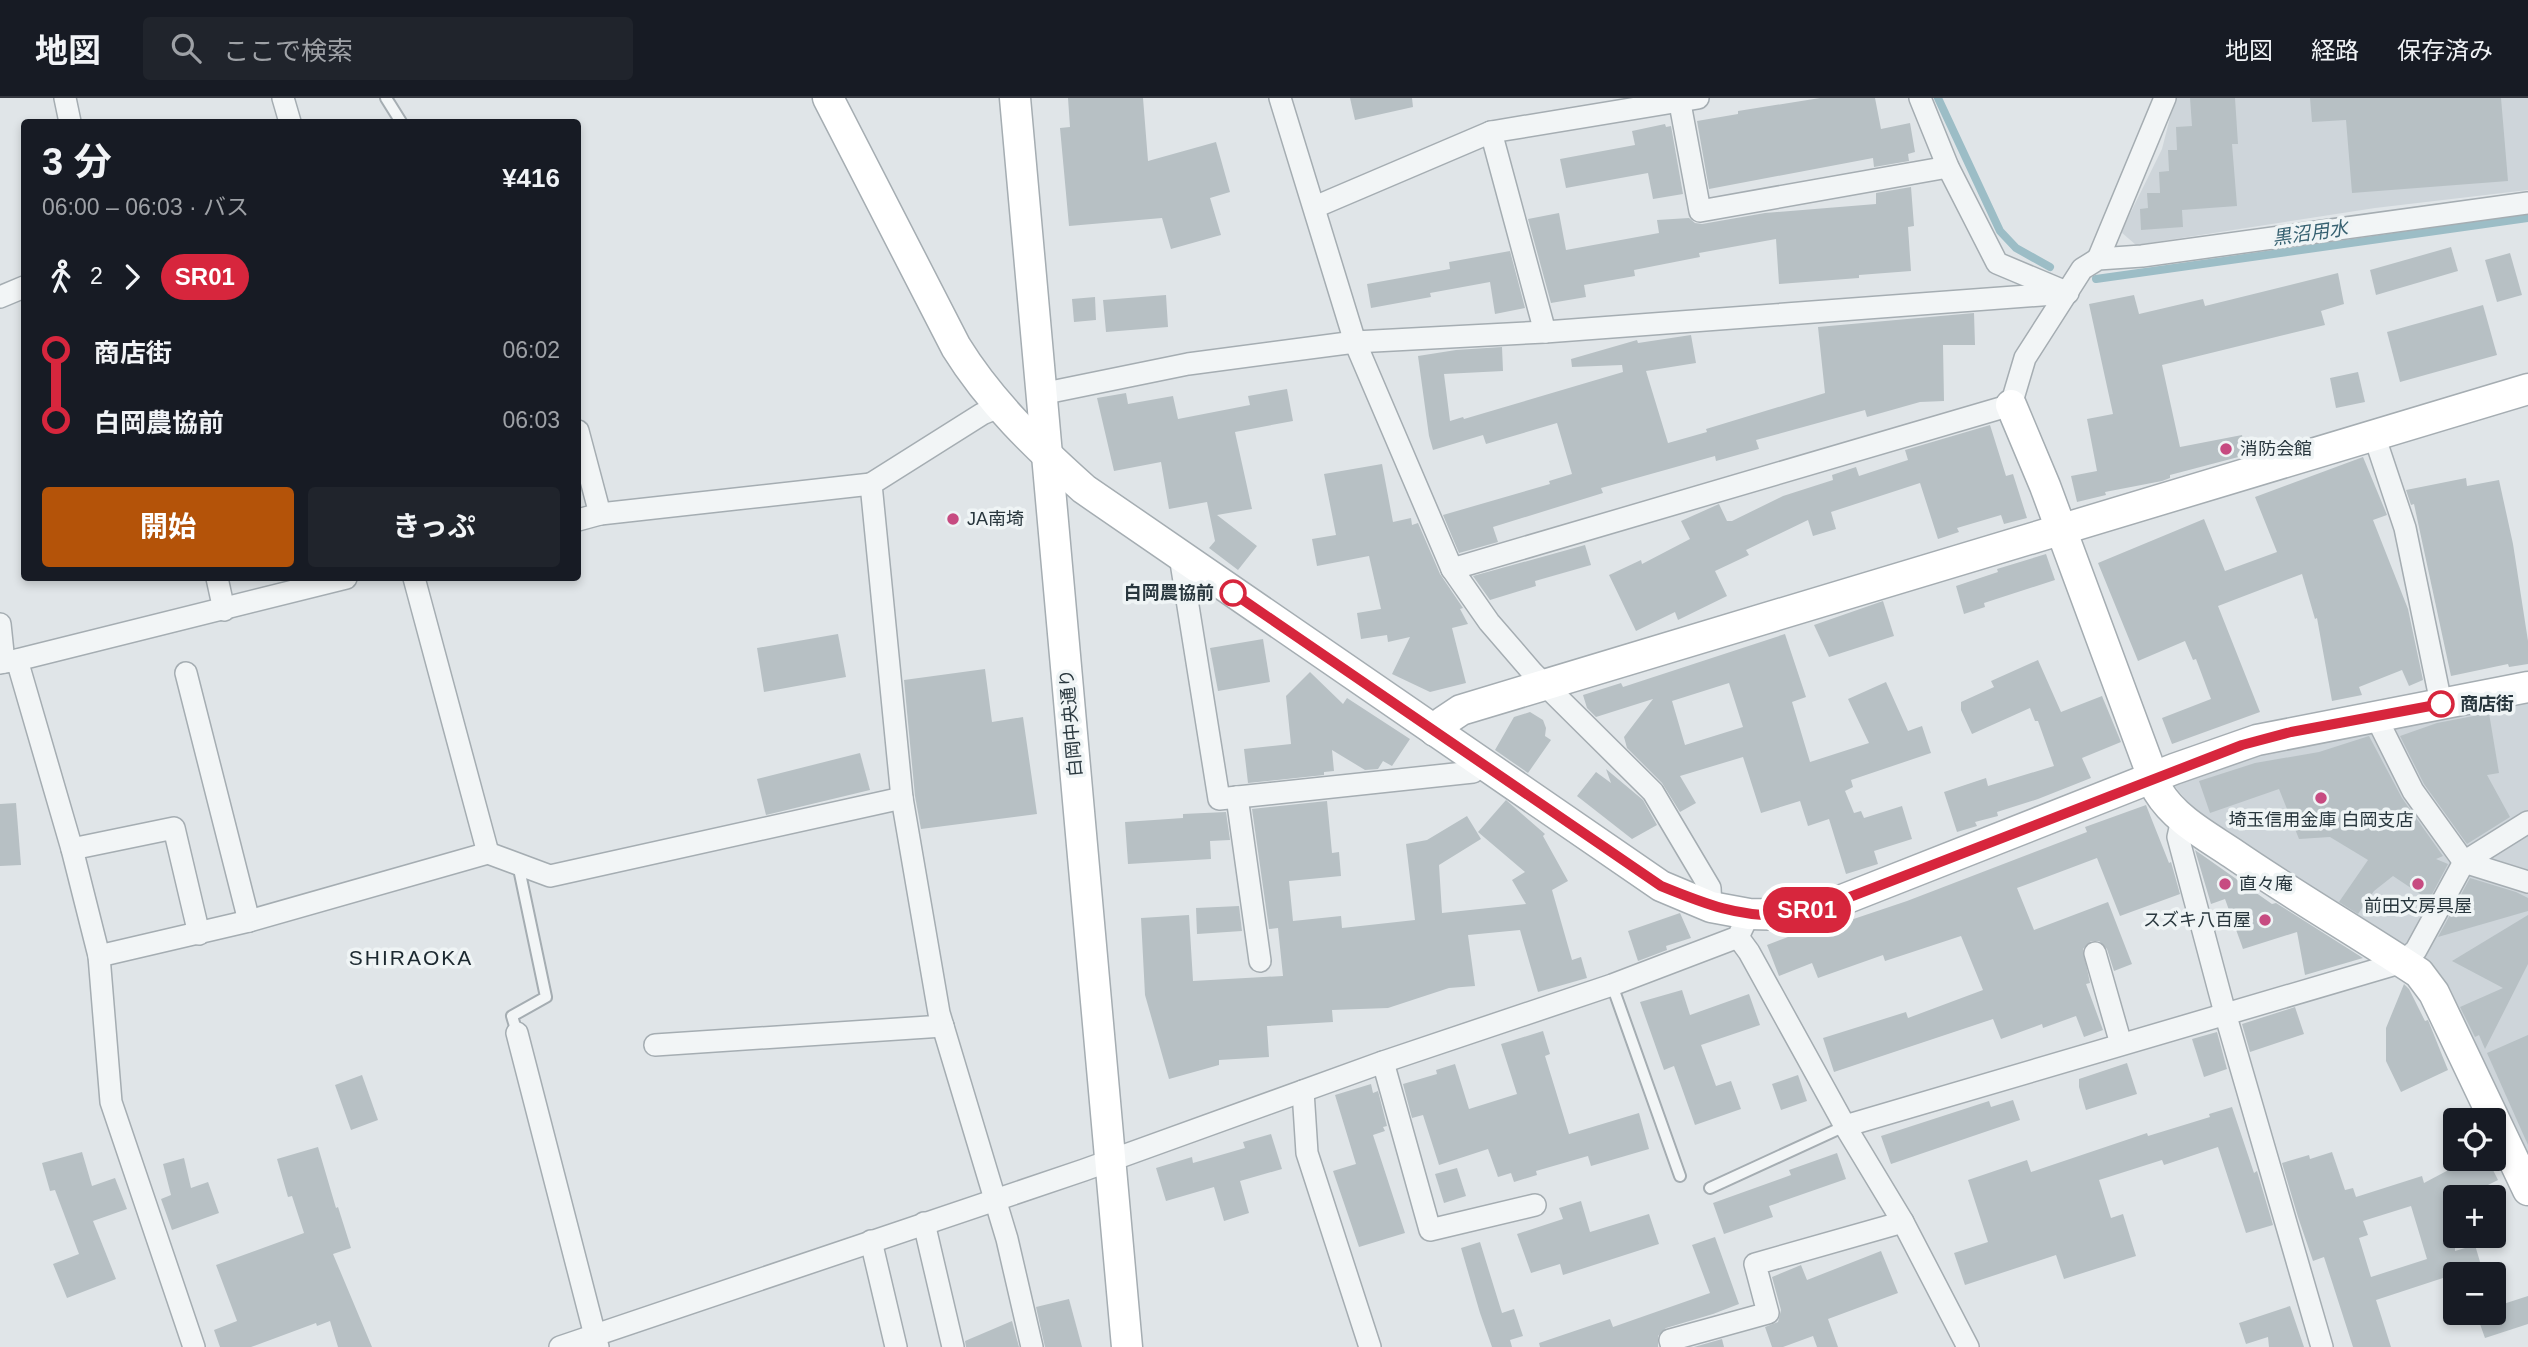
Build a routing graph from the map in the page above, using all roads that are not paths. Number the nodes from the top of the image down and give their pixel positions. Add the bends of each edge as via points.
1 (65, 98) edge
2 (282, 98) edge
3 (386, 98) edge
4 (828, 98) edge
5 (1015, 98) edge
6 (1280, 98) edge
7 (1920, 98) edge
8 (2165, 98) edge
9 (1685, 99) edge
10 (69, 119) edge
11 (289, 119) edge
12 (399, 119) edge
13 (1491, 132) junction
14 (1948, 167) junction
15 (2528, 203) edge
16 (1315, 207) junction
17 (2098, 259) junction
18 (21, 288) edge
19 (2068, 293) junction
20 (0, 297) edge
21 (1545, 332) junction
22 (1355, 342) junction
23 (2528, 389) edge
24 (1041, 394) junction
25 (2011, 405) junction
26 (999, 407) junction
27 (2374, 435) junction
28 (581, 442) edge
29 (1046, 456) junction
30 (871, 484) junction
31 (600, 514) junction
32 (581, 519) edge
33 (2060, 530) junction
34 (1180, 556) junction
35 (1452, 569) junction
36 (218, 581) edge
37 (335, 581) edge
38 (415, 581) edge
39 (224, 610) junction
40 (0, 624) edge
41 (7, 662) edge
42 (187, 673) dead end
43 (1544, 685) junction
44 (2528, 687) edge
45 (2441, 704) junction
46 (2375, 715) junction
47 (1435, 731) junction
48 (1480, 763) junction
49 (2153, 777) junction
50 (1237, 797) junction
51 (902, 798) junction
52 (2182, 819) junction
53 (2528, 822) edge
54 (72, 849) junction
55 (488, 853) junction
56 (2464, 862) junction
57 (518, 864) junction
58 (2528, 882) edge
59 (1711, 907) junction
60 (249, 922) junction
61 (1744, 925) junction
62 (200, 934) junction
63 (2095, 953) dead end
64 (99, 956) junction
65 (1259, 961) dead end
66 (2403, 962) junction
67 (1612, 985) junction
68 (2225, 1013) junction
69 (943, 1026) junction
70 (517, 1033) joint
71 (2121, 1044) junction
72 (655, 1045) dead end
73 (1383, 1062) junction
74 (1303, 1091) junction
75 (1845, 1126) junction
76 (1111, 1160) junction
77 (1680, 1175) dead end
78 (1710, 1188) dead end
79 (2528, 1190) edge
80 (996, 1200) junction
81 (1535, 1205) dead end
82 (1903, 1222) junction
83 (924, 1223) junction
84 (871, 1241) junction
85 (596, 1341) edge
86 (194, 1347) edge
87 (560, 1347) edge
88 (896, 1347) edge
89 (953, 1347) edge
90 (1032, 1347) edge
91 (1127, 1347) edge
92 (1370, 1347) edge
93 (1671, 1347) edge
94 (1968, 1347) edge
95 (2322, 1347) edge

1 - 10 street
2 - 11 street
3 - 12 lane
4 - 26 street via 956,347
5 - 24 street, 白岡中央通り
6 - 16 street
7 - 14 street
8 - 17 street
9 - 13 street
9 - 14 street via 1700,211
13 - 16 street
13 - 21 street
14 - 19 street via 1997,263
15 - 17 street
16 - 22 street
17 - 19 street via 2082,269
18 - 20 street
19 - 21 street
19 - 25 street via 2025,358
21 - 22 street
22 - 24 street via 1188,364
22 - 35 street
23 - 27 street
24 - 29 street, 白岡中央通り
25 - 33 street
25 - 35 street
26 - 29 street
26 - 30 street
27 - 33 street
27 - 45 street via 2405,528
28 - 31 street
29 - 34 street via 1083,489
29 - 76 street, 白岡中央通り
30 - 31 street
30 - 51 street
31 - 32 street
33 - 43 street
33 - 49 street
34 - 47 street
34 - 50 street via 1219,799
35 - 43 street via 1489,622
36 - 39 street
37 - 39 street
38 - 55 street
39 - 41 street
40 - 41 street
41 - 54 street
42 - 60 street
43 - 47 street via 1461,710
43 - 59 street via 1653,793 1710,888
44 - 45 street
45 - 46 street
46 - 49 street via 2257,740
46 - 56 street via 2413,791
47 - 48 street
48 - 50 street via 1473,772
48 - 59 street via 1661,886
49 - 52 street via 2165,802
49 - 61 street via 1837,902
50 - 65 street
51 - 57 street via 550,876
51 - 69 street
52 - 66 street
52 - 68 street via 2178,837
53 - 56 street
54 - 62 street via 174,828
54 - 64 street
55 - 57 street
55 - 60 street
56 - 58 street
56 - 66 street via 2416,950
57 - 70 lane via 546,997 512,1016
59 - 61 street
60 - 62 street
61 - 67 street
61 - 75 street via 1749,952
62 - 64 street
63 - 71 street
64 - 86 street via 111,1102
66 - 68 street
66 - 79 street via 2419,973 2434,993
67 - 73 street
67 - 77 lane
68 - 71 street
68 - 95 street
69 - 72 street
69 - 80 street
70 - 85 street
71 - 75 street
73 - 74 street
73 - 81 street via 1430,1230
74 - 76 street
74 - 92 street via 1307,1153
75 - 78 lane
75 - 82 street
76 - 80 street
76 - 91 street, 白岡中央通り
80 - 83 street
80 - 90 street
82 - 93 street via 1755,1264 1768,1313 1670,1340
82 - 94 street
83 - 84 street
83 - 89 street
84 - 85 street
84 - 88 street
85 - 87 street

